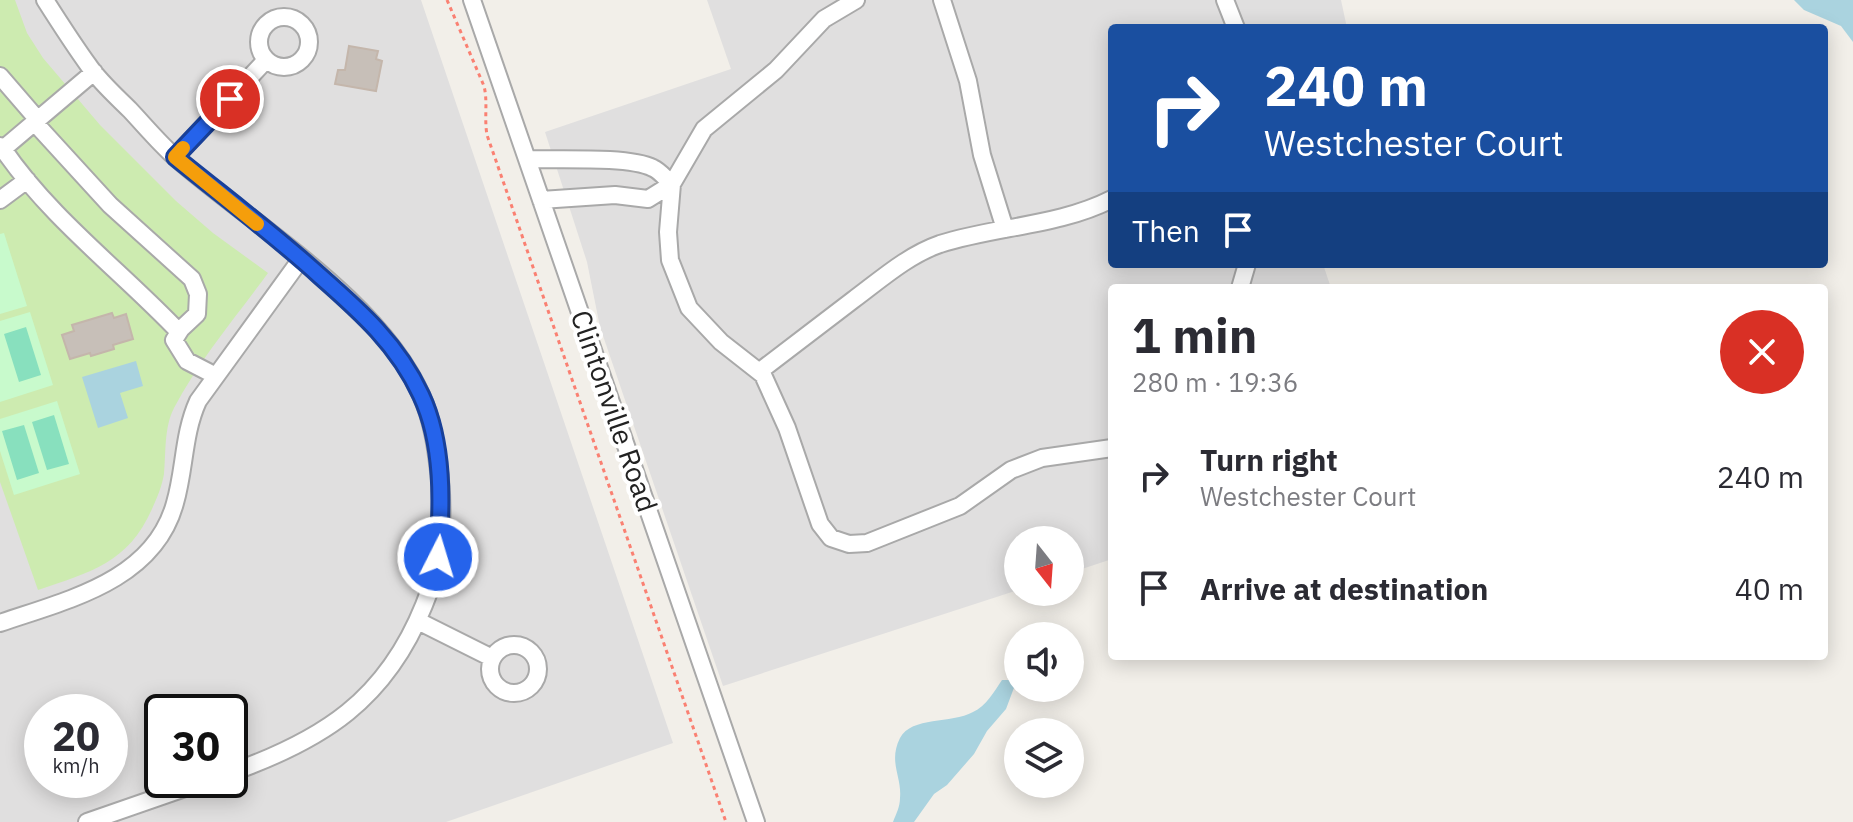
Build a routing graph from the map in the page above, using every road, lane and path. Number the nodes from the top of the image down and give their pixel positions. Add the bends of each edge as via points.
1 (45, 0) edge
2 (447, 0) edge
3 (472, 0) edge
4 (856, 0) edge
5 (942, 0) edge
6 (1225, 0) edge
7 (1234, 24) edge
8 (266, 60) dead end
9 (94, 72) junction
10 (0, 76) edge
11 (36, 121) junction
12 (2, 147) edge
13 (175, 157) junction
14 (528, 159) junction
15 (27, 180) junction
16 (672, 184) junction
17 (0, 200) edge
18 (541, 200) junction
19 (1108, 201) edge
20 (1005, 229) junction
21 (301, 259) junction
22 (179, 332) junction
23 (760, 371) junction
24 (216, 376) junction
25 (1108, 449) edge
26 (418, 621) junction
27 (0, 623) edge
28 (492, 658) dead end
29 (248, 766) edge
30 (156, 798) edge
31 (87, 822) edge
32 (726, 822) edge
33 (756, 822) edge

1 - 9 street
2 - 32 path via 484,86 487,135
3 - 14 street, Clintonville Road
4 - 16 street via 824,19 776,70 704,129
5 - 20 street
6 - 7 street
8 - 13 street
9 - 11 street
9 - 13 street
10 - 11 street
11 - 12 street
11 - 22 street via 110,205 192,279 197,314
12 - 15 street
13 - 21 street
14 - 16 street via 631,162 655,169
14 - 18 street, Clintonville Road
15 - 17 street
15 - 22 street
16 - 18 street via 648,199 615,195
16 - 23 street via 670,260 689,308 721,342
18 - 33 street, Clintonville Road
19 - 20 street via 1060,219
20 - 23 street via 937,245 895,268
21 - 24 street
21 - 26 street via 381,332 423,397 442,505 432,586
22 - 24 street via 174,340 187,361
23 - 25 street via 787,428 820,524 831,538 849,544 867,543 960,506 1011,470 1042,458
24 - 27 street via 189,420 167,524 142,557 120,576 86,593
26 - 28 street
26 - 29 street via 374,689 343,718
30 - 31 street

